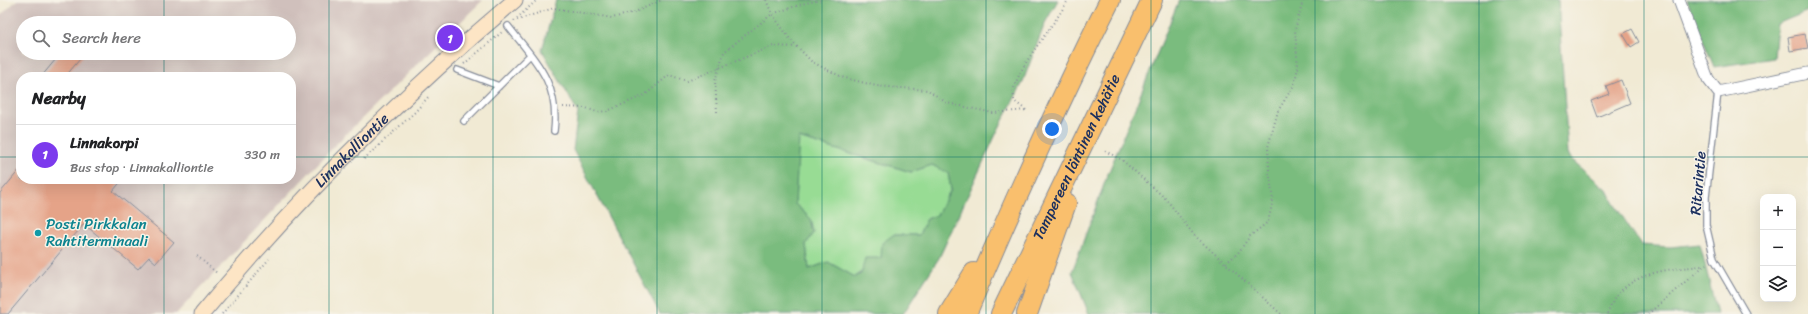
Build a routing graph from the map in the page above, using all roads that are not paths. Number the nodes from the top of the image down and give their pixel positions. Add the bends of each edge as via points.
1 (515, 0) edge
2 (1110, 0) edge
3 (1152, 0) edge
4 (1678, 0) edge
5 (508, 26) road end
6 (530, 55) junction
7 (457, 70) road end
8 (1808, 73) edge
9 (499, 86) junction
10 (1718, 92) junction
11 (464, 121) dead end
12 (554, 131) dead end
13 (1083, 145) junction
14 (1001, 231) junction
15 (202, 314) edge
16 (949, 314) edge
17 (966, 314) edge
18 (1001, 314) edge
19 (1027, 314) edge
20 (1746, 314) edge

1 - 15 main road, Linnakalliontie via 458,49 342,160 261,246
2 - 14 highway via 1071,77
3 - 13 highway, Tampereen läntinen kehätie
4 - 10 street via 1708,79
5 - 6 lane
6 - 9 lane
6 - 12 lane via 550,86 555,107
7 - 9 lane
8 - 10 street
9 - 11 lane
10 - 20 lane, Ritarintie via 1706,211 1707,232 1714,259
13 - 18 highway, Tampereen läntinen kehätie
13 - 19 highway via 1059,225
14 - 16 highway
14 - 17 highway

